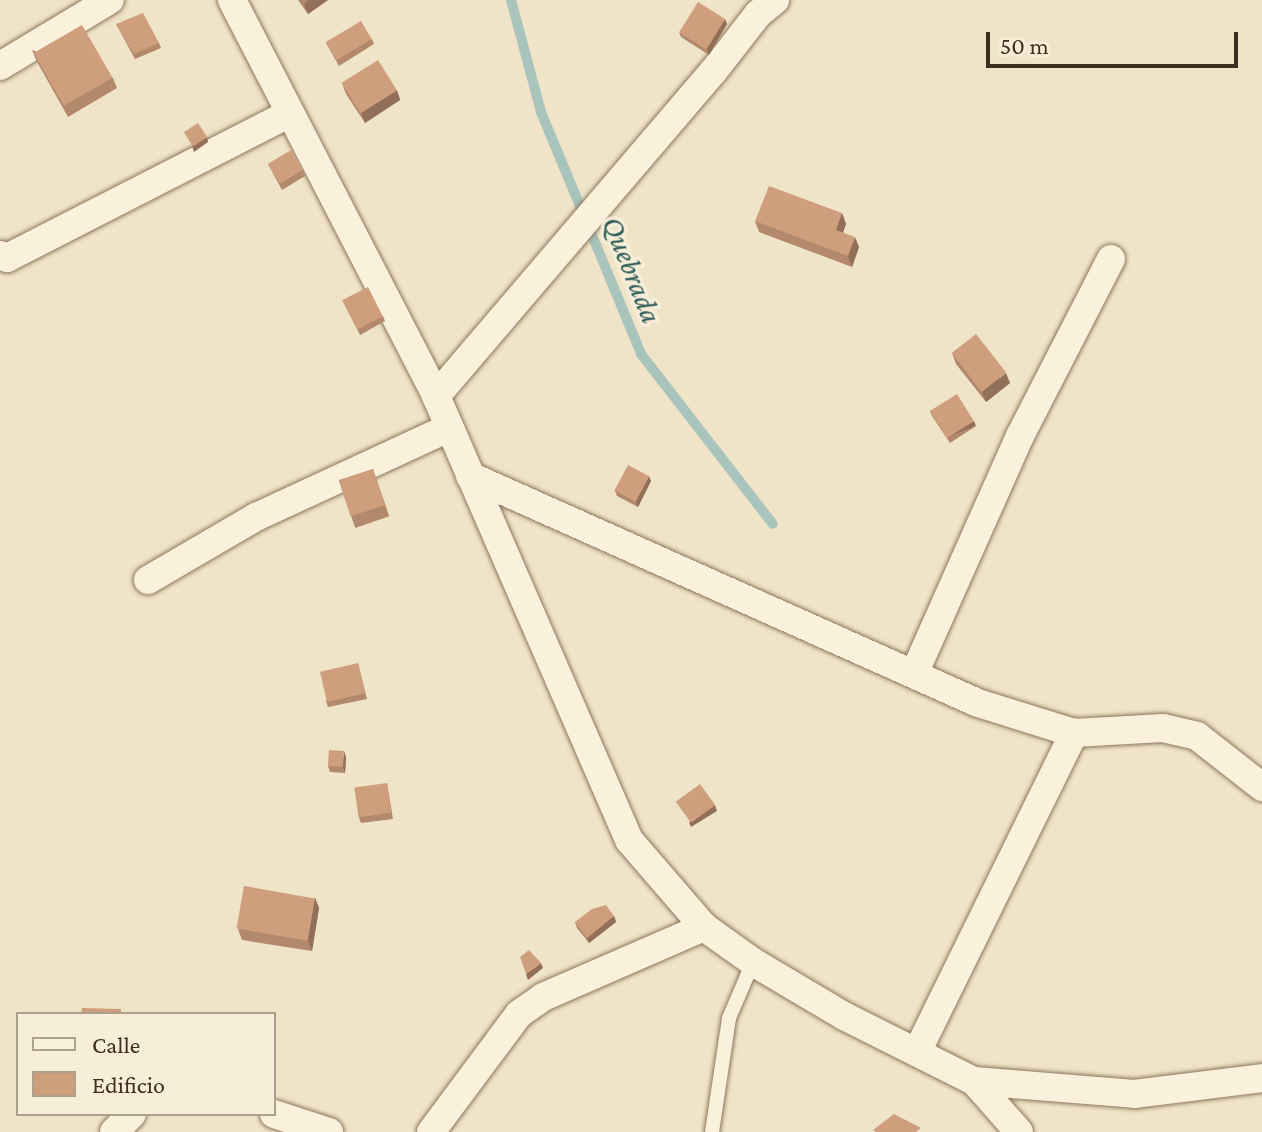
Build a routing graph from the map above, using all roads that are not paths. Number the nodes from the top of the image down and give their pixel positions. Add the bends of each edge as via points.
1 (110, 0) edge
2 (232, 0) edge
3 (775, 0) edge
4 (0, 66) edge
5 (289, 114) junction
6 (0, 255) edge
7 (1111, 259) dead end
8 (436, 396) junction
9 (449, 428) junction
10 (470, 476) junction
11 (148, 580) dead end
12 (914, 674) junction
13 (1074, 733) junction
14 (1262, 787) edge
15 (704, 927) junction
16 (753, 962) junction
17 (917, 1052) junction
18 (1262, 1078) edge
19 (974, 1081) junction
20 (276, 1115) edge
21 (130, 1116) edge
22 (114, 1132) edge
23 (329, 1132) edge
24 (431, 1132) edge
25 (712, 1132) edge
26 (1019, 1132) edge

1 - 4 street
2 - 5 street
3 - 8 street
5 - 6 street via 7,258
5 - 8 street
7 - 12 street via 1020,436
8 - 9 street
9 - 10 street
9 - 11 street via 256,517
10 - 12 street
10 - 15 street via 629,840
12 - 13 street via 978,703
13 - 14 street via 1163,728 1197,736
13 - 17 street
15 - 16 street
15 - 24 street via 543,997 519,1014
16 - 17 street
16 - 25 lane via 729,1018
17 - 19 street
18 - 19 street via 1134,1094
19 - 26 street
20 - 23 street
21 - 22 street

